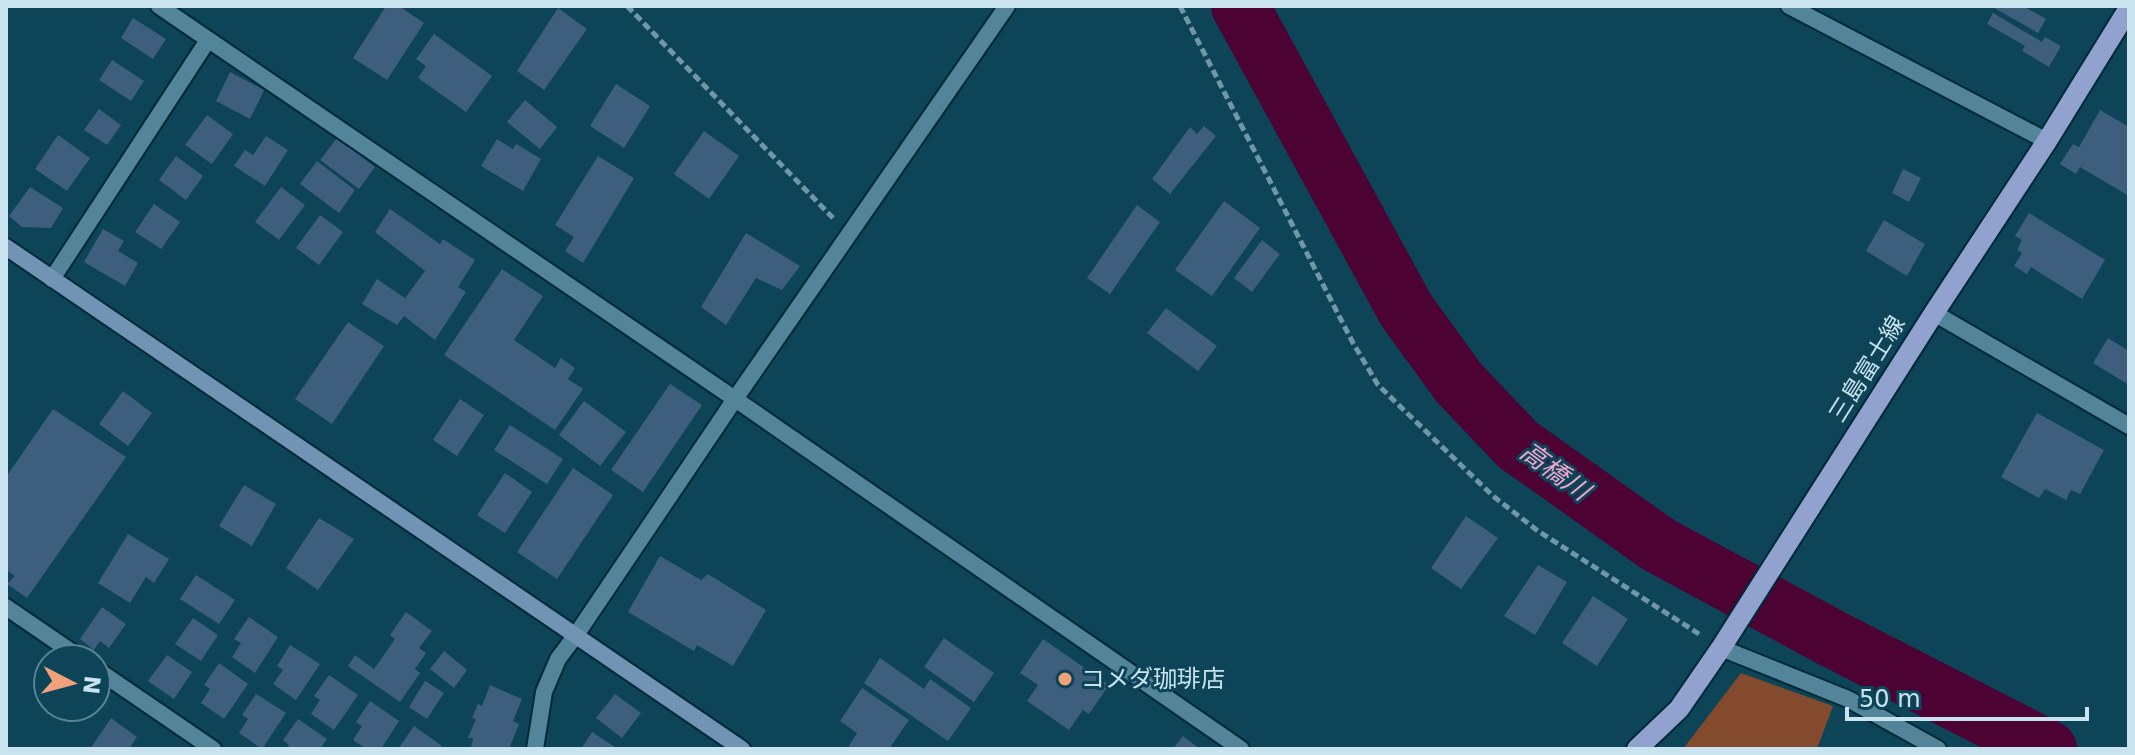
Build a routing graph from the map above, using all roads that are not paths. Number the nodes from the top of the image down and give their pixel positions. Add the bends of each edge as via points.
1 (159, 6) edge
2 (1007, 6) edge
3 (1789, 6) edge
4 (2129, 8) edge
5 (208, 40) junction
6 (2047, 141) junction
7 (6, 247) edge
8 (52, 279) junction
9 (1934, 313) junction
10 (735, 399) junction
11 (2129, 426) edge
12 (6, 607) edge
13 (576, 635) junction
14 (59, 643) edge
15 (1722, 646) junction
16 (112, 680) edge
17 (213, 749) edge
18 (535, 749) edge
19 (742, 749) edge
20 (1241, 749) edge
21 (1637, 749) edge
22 (1938, 749) edge

1 - 5 street
2 - 10 street
3 - 6 street
4 - 6 main road, 三島富士線
5 - 8 street
5 - 10 street
6 - 9 main road, 三島富士線
7 - 8 street
8 - 13 street
9 - 11 street
9 - 15 main road, 三島富士線
10 - 13 street
10 - 20 street
12 - 14 street
13 - 18 street via 544,692
13 - 19 street
15 - 21 main road, 三島富士線 via 1679,709
15 - 22 street via 1848,699
16 - 17 street

